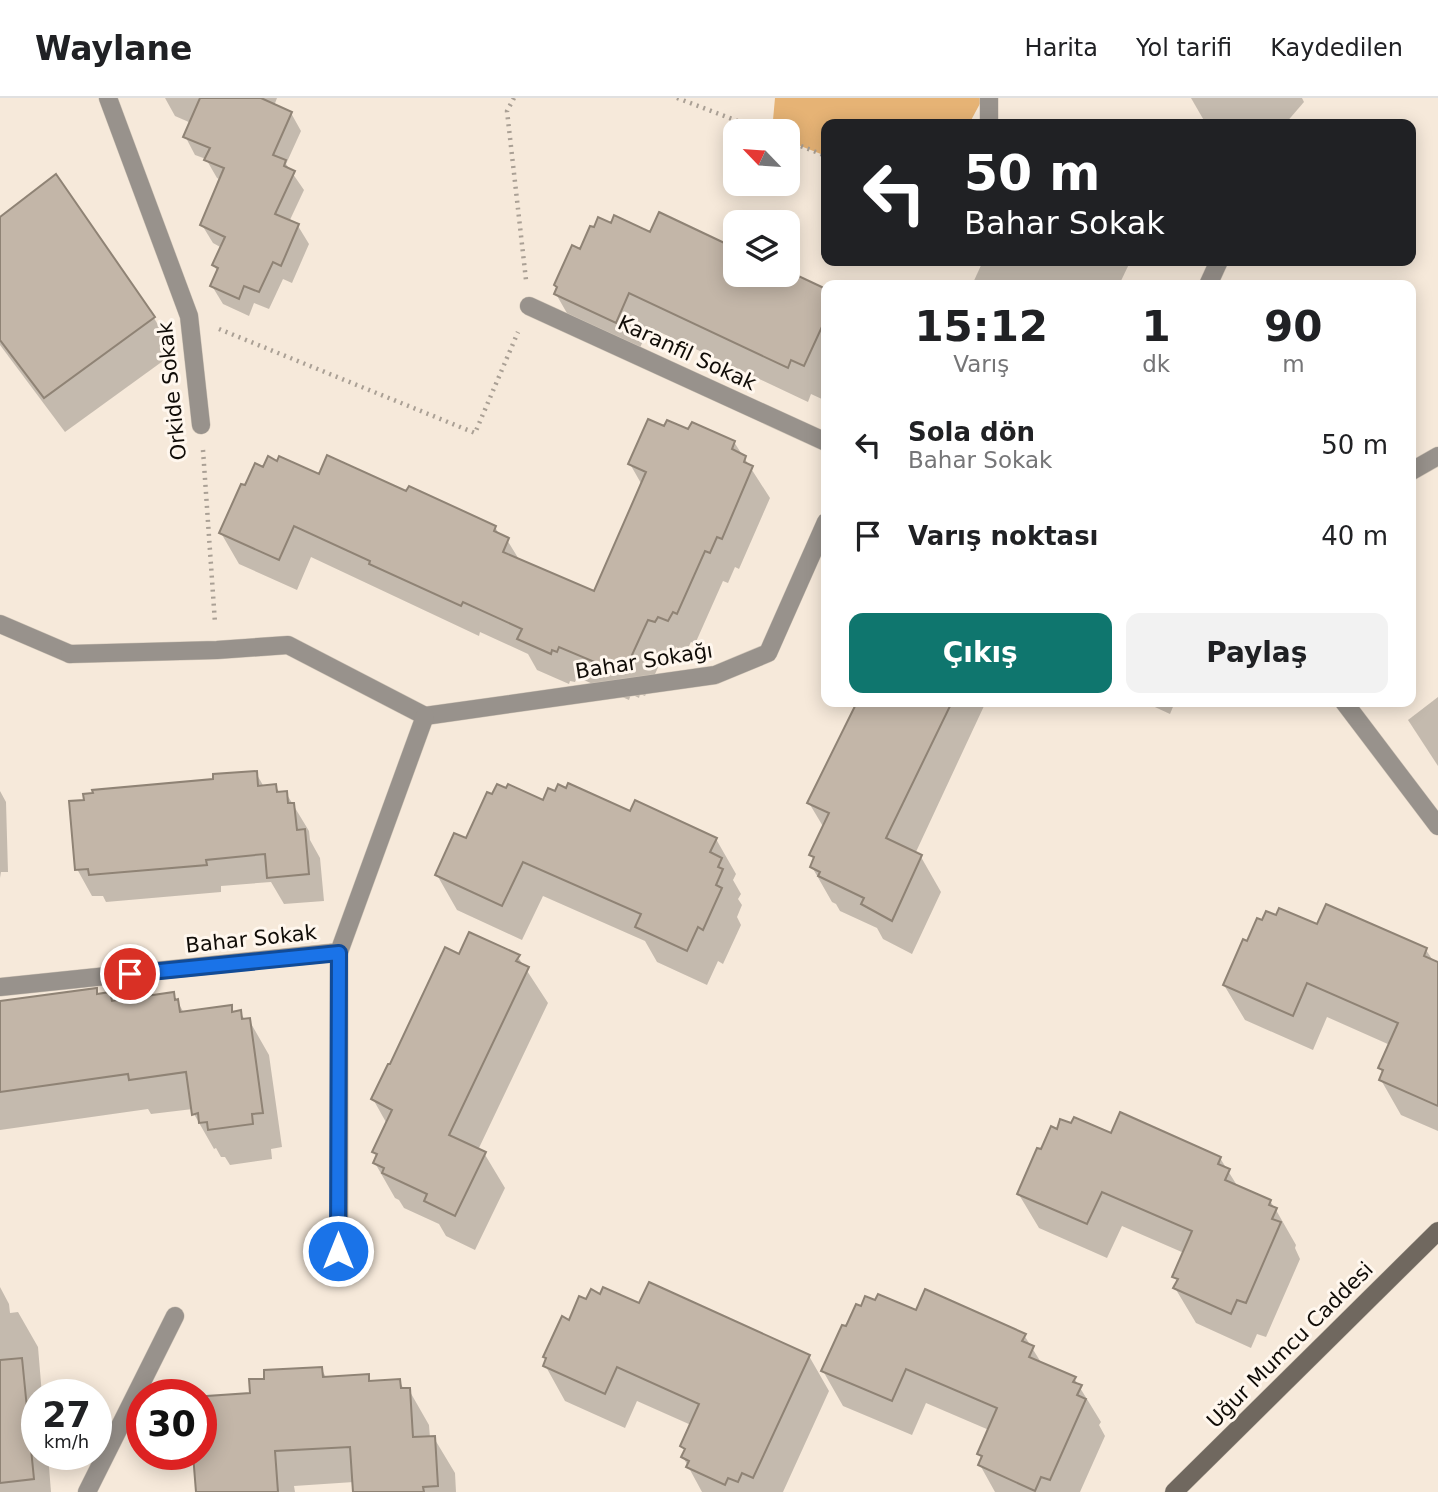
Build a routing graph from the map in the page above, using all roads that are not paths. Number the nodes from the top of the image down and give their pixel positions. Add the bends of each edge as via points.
1 (108, 98) edge
2 (989, 98) edge
3 (989, 119) edge
4 (529, 306) road end
5 (201, 425) road end
6 (821, 440) edge
7 (1438, 456) edge
8 (1416, 469) edge
9 (821, 533) edge
10 (0, 624) edge
11 (1348, 707) edge
12 (425, 716) junction
13 (1438, 825) edge
14 (339, 953) junction
15 (0, 987) edge
16 (1438, 1231) edge
17 (338, 1251) dead end
18 (175, 1316) dead end
19 (87, 1492) edge
20 (1174, 1492) edge

1 - 5 street, Orkide Sokak via 188,316
2 - 3 street
4 - 6 street, Karanfil Sokak
7 - 8 street
9 - 12 street, Bahar Sokağı via 768,653 715,675
10 - 12 street via 70,653 288,645
11 - 13 street
12 - 14 street, Bahar Sokak
14 - 15 street, Bahar Sokak
14 - 17 street
16 - 20 main road, Uğur Mumcu Caddesi
18 - 19 street

